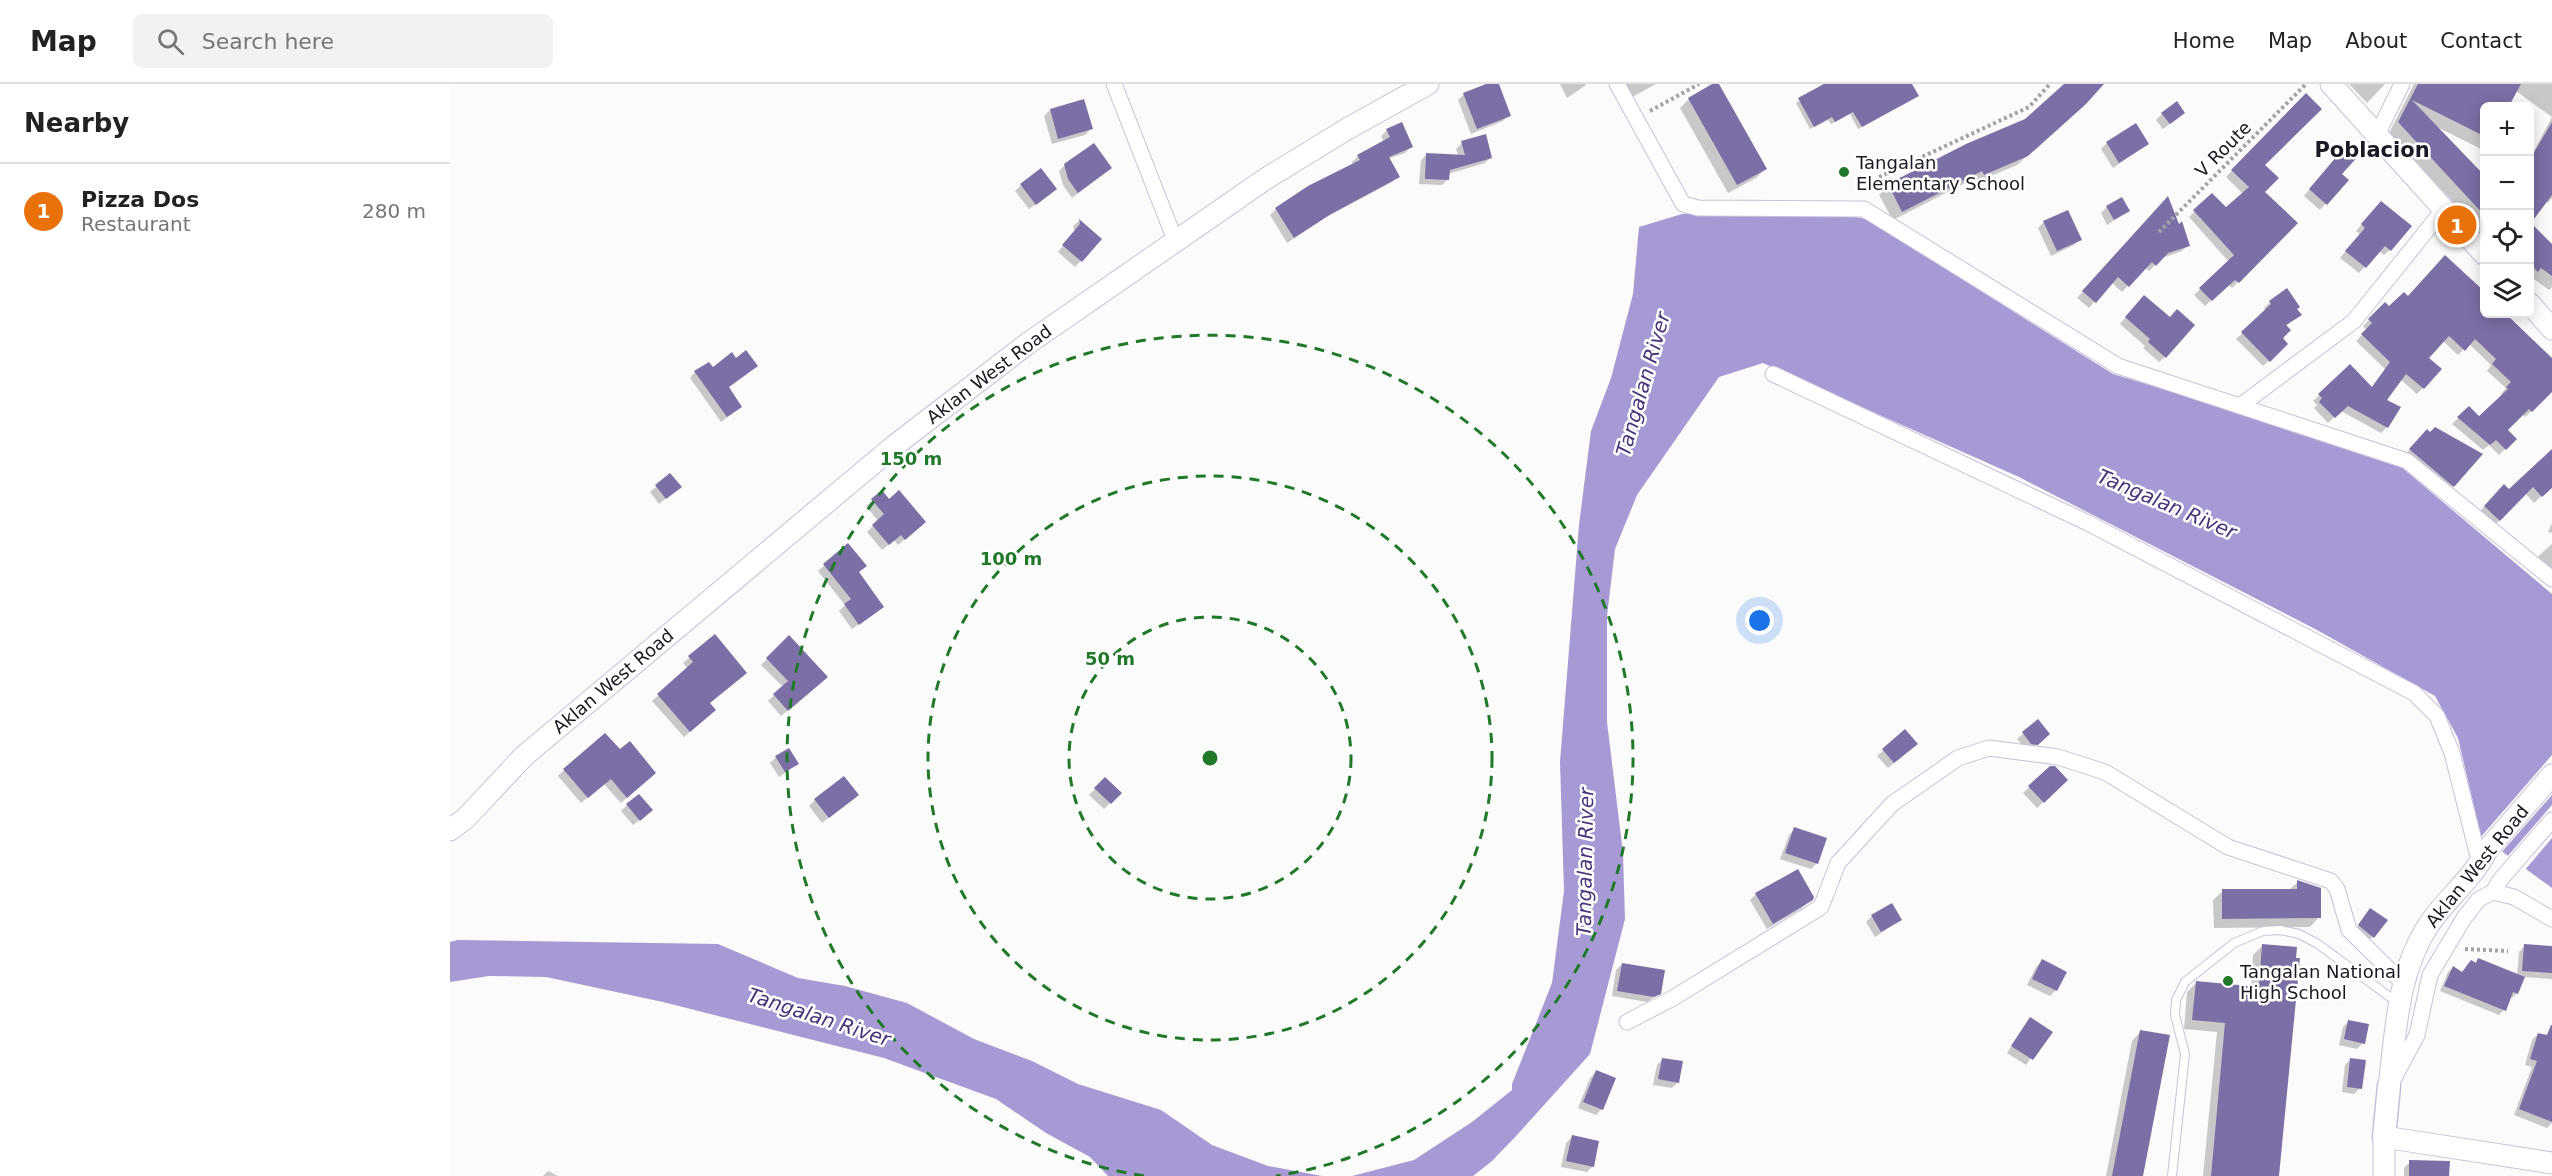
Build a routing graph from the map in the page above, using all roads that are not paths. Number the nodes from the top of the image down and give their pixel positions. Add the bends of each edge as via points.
1 (1114, 84) edge
2 (1428, 84) edge
3 (1617, 84) edge
4 (2331, 84) edge
5 (2402, 84) edge
6 (2377, 135) junction
7 (2444, 209) junction
8 (1175, 240) junction
9 (2480, 250) edge
10 (2534, 309) edge
11 (2552, 328) edge
12 (1773, 374) dead end
13 (2240, 406) junction
14 (2552, 579) edge
15 (2552, 775) edge
16 (2552, 820) edge
17 (450, 830) edge
18 (2483, 857) junction
19 (2497, 885) junction
20 (2552, 919) edge
21 (2401, 994) junction
22 (1627, 1022) dead end
23 (2389, 1086) junction
24 (2384, 1137) junction
25 (2552, 1163) edge
26 (2172, 1176) edge
27 (2384, 1176) edge

1 - 8 street
2 - 8 main road, Aklan West Road via 1297,160
3 - 13 street via 1683,204 1698,208 1864,209 2118,366
4 - 6 main road
5 - 6 street
6 - 7 main road
7 - 9 main road
7 - 13 street via 2354,321
8 - 17 main road, Aklan West Road via 1027,344 894,446 524,756
10 - 11 main road
12 - 18 street via 2088,523 2414,693 2436,716 2452,753
13 - 14 street via 2407,461
15 - 18 main road, Aklan West Road
16 - 19 street
18 - 21 main road, Aklan West Road via 2418,942
19 - 20 street
19 - 23 street via 2464,918 2430,975 2416,1035
21 - 22 street via 2349,930 2331,881 2228,847 2104,772 2058,757 1989,748 1958,758 1892,804 1838,863 1821,907
21 - 23 main road, Aklan West Road
21 - 26 lane via 2299,934 2263,931 2234,943 2185,982 2176,1000 2175,1015 2185,1054
23 - 24 main road, Aklan West Road
24 - 25 main road
24 - 27 main road, Aklan West Road

